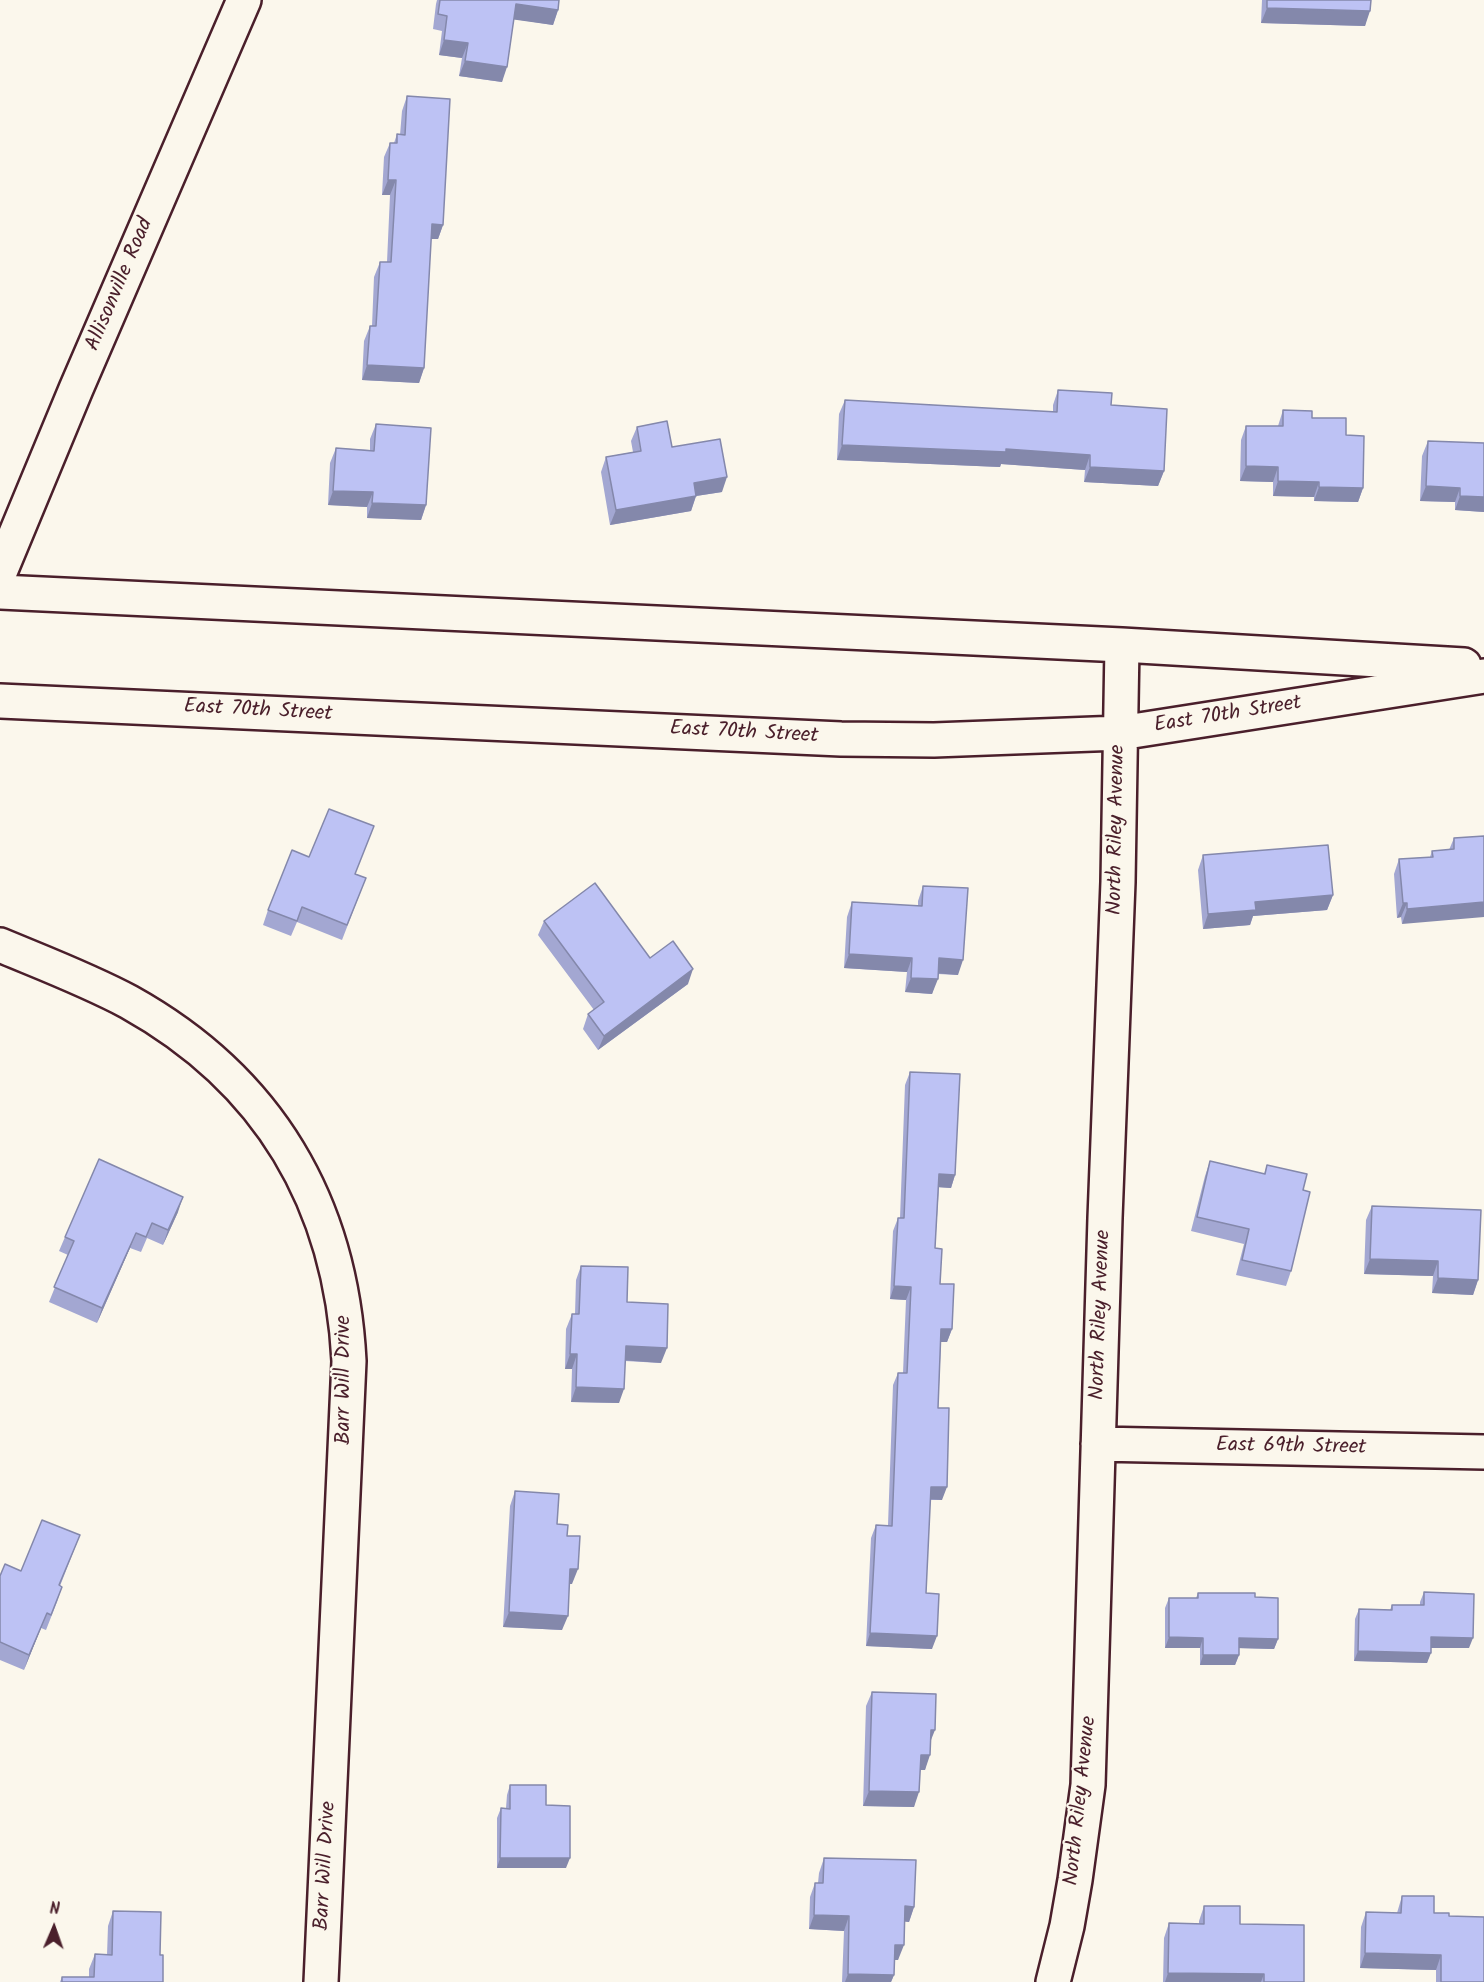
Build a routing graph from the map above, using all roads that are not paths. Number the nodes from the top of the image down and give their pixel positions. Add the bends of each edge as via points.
1 (244, 0) edge
2 (0, 572) edge
3 (0, 592) edge
4 (1122, 645) junction
5 (1484, 666) edge
6 (1484, 676) edge
7 (0, 701) edge
8 (1120, 733) junction
9 (0, 945) edge
10 (1098, 1444) junction
11 (1484, 1452) edge
12 (321, 1982) edge
13 (1053, 1982) edge

1 - 2 street, Allisonville Road
3 - 4 street
4 - 5 street
4 - 8 street, North Riley Avenue
6 - 8 street, East 70th Street
7 - 8 street, East 70th Street via 873,740
8 - 10 street, North Riley Avenue
9 - 12 street, Barr Will Drive via 126,1001 213,1060 250,1099 288,1149 328,1237 341,1284 349,1361
10 - 11 street, East 69th Street
10 - 13 street, North Riley Avenue via 1088,1785 1067,1926

